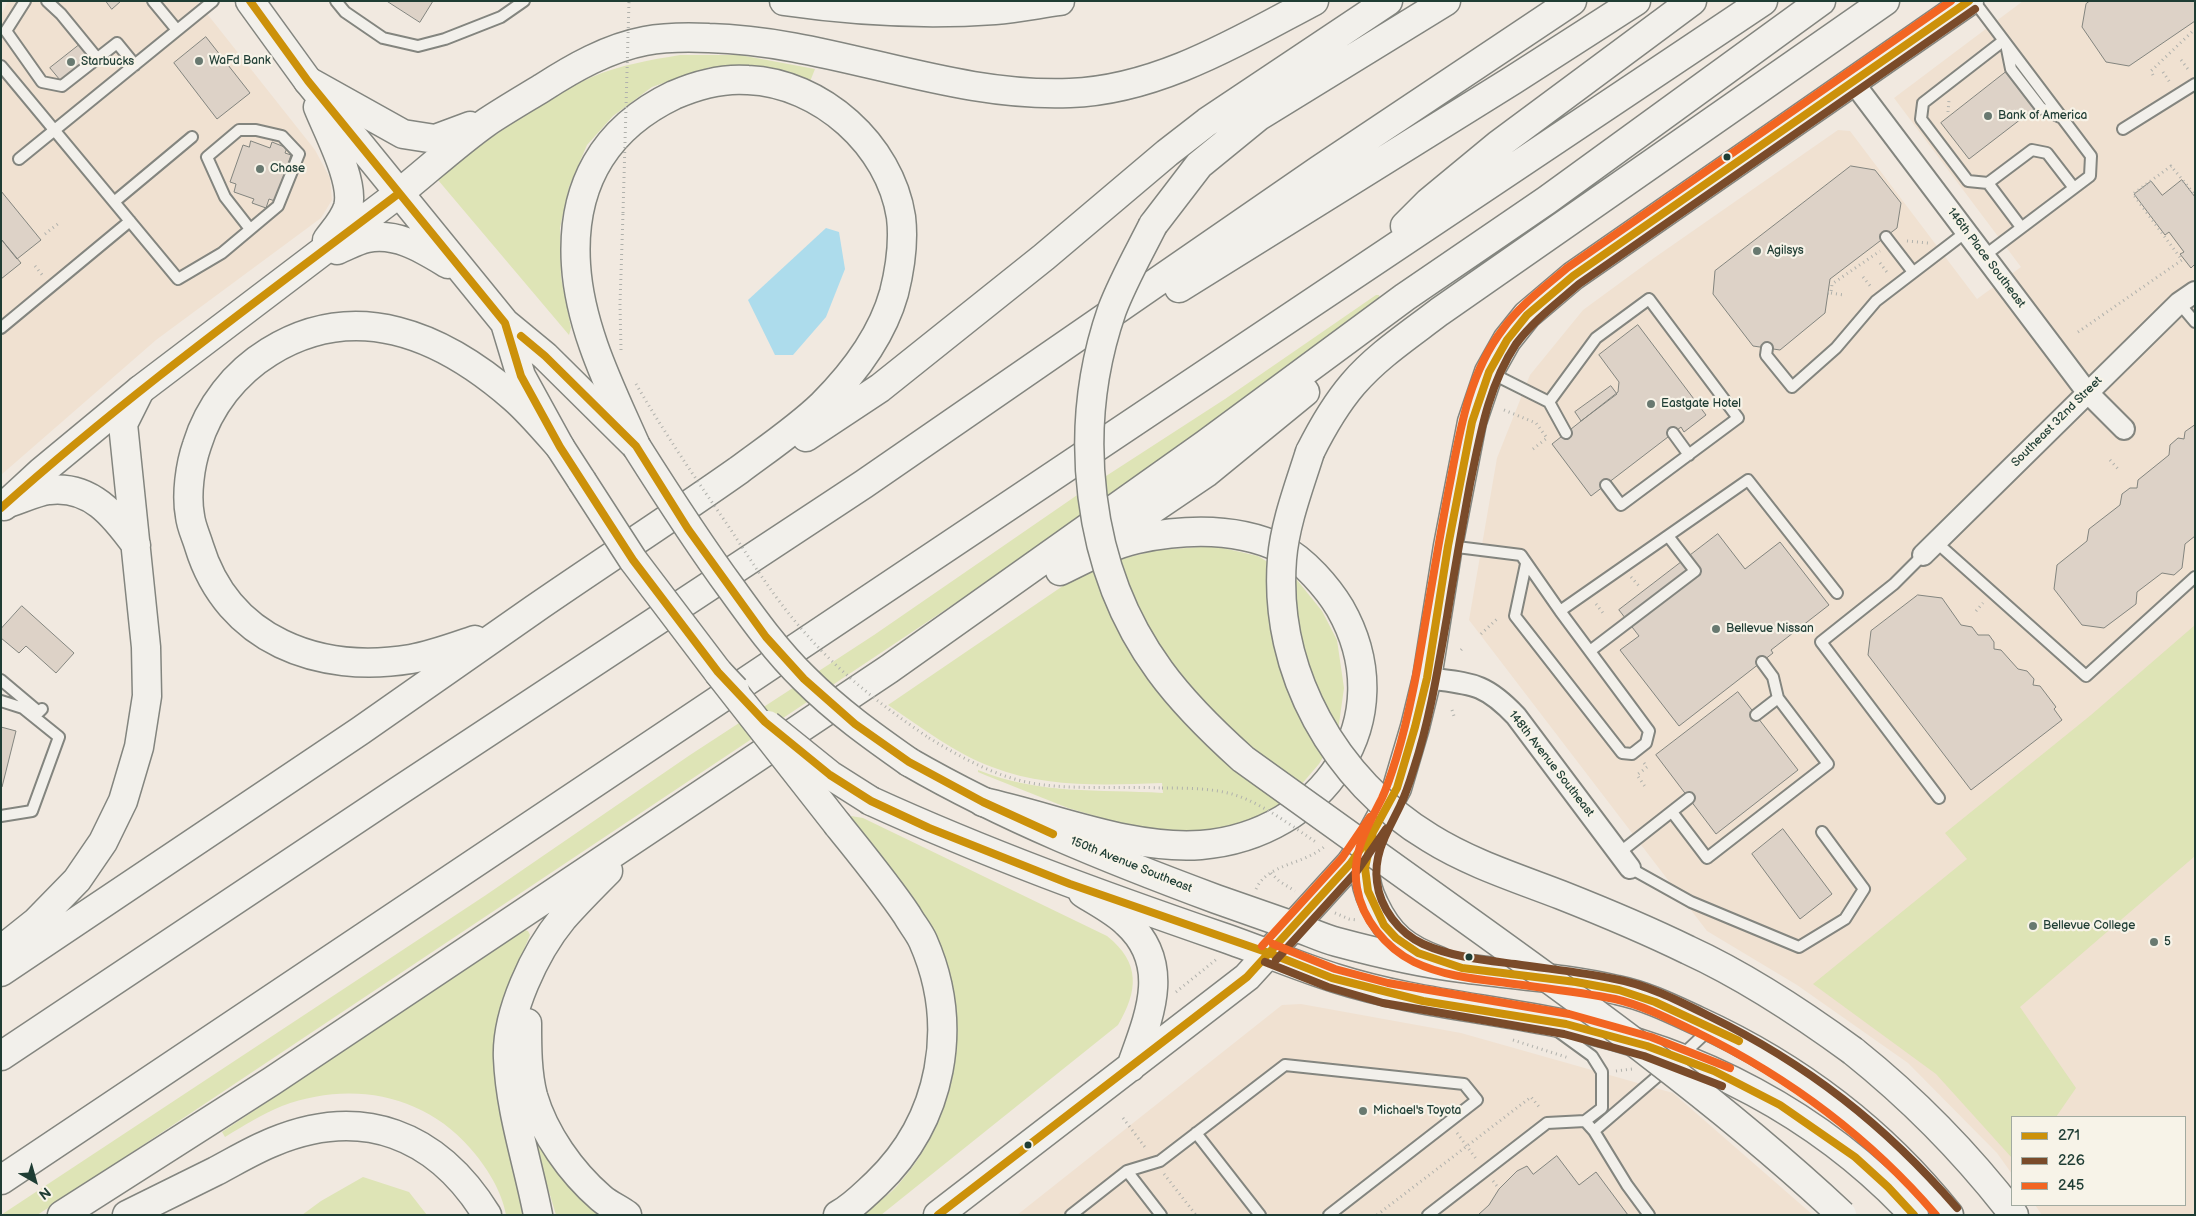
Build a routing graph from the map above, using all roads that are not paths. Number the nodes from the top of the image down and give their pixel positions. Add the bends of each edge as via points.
1 (25, 1) edge
2 (47, 1) edge
3 (153, 1) edge
4 (213, 1) edge
5 (250, 1) edge
6 (336, 1) edge
7 (524, 1) edge
8 (784, 1) edge
9 (1060, 1) edge
10 (1314, 1) edge
11 (1388, 1) edge
12 (1446, 1) edge
13 (1572, 1) edge
14 (1636, 1) edge
15 (1692, 1) edge
16 (1763, 1) edge
17 (1821, 1) edge
18 (1885, 1) edge
19 (1969, 1) edge
20 (1974, 1) edge
21 (890, 6) edge
22 (946, 6) edge
23 (177, 30) junction
24 (2005, 43) junction
25 (97, 58) junction
26 (134, 64) junction
27 (1, 66) edge
28 (308, 81) junction
29 (1853, 82) junction
30 (2195, 84) edge
31 (486, 123) junction
32 (2123, 129) dead end
33 (56, 130) junction
34 (192, 137) dead end
35 (20, 159) dead end
36 (1988, 183) junction
37 (2074, 188) junction
38 (398, 194) junction
39 (1547, 200) junction
40 (114, 202) junction
41 (130, 221) junction
42 (2021, 227) junction
43 (250, 228) junction
44 (1966, 232) junction
45 (1886, 237) dead end
46 (1984, 256) junction
47 (308, 262) junction
48 (1366, 266) junction
49 (1913, 272) junction
50 (465, 275) junction
51 (2187, 298) edge
52 (2195, 322) edge
53 (505, 323) junction
54 (1, 328) edge
55 (1767, 348) dead end
56 (1489, 372) junction
57 (140, 390) junction
58 (2087, 392) junction
59 (1549, 402) junction
60 (2124, 429) dead end
61 (1566, 432) dead end
62 (1673, 433) dead end
63 (636, 446) junction
64 (560, 447) junction
65 (1689, 455) junction
66 (864, 484) junction
67 (1606, 485) dead end
68 (712, 489) junction
69 (3, 506) edge
70 (1668, 536) junction
71 (136, 545) junction
72 (1448, 546) junction
73 (1929, 548) junction
74 (1526, 564) junction
75 (1060, 571) junction
76 (2195, 577) edge
77 (1837, 593) dead end
78 (1560, 611) junction
79 (530, 612) junction
80 (1590, 651) junction
81 (1762, 662) dead end
82 (889, 669) junction
83 (718, 672) junction
84 (1427, 678) junction
85 (1, 680) edge
86 (1778, 698) junction
87 (1, 700) edge
88 (42, 709) dead end
89 (1756, 715) dead end
90 (1689, 798) dead end
91 (1939, 798) dead end
92 (692, 802) junction
93 (983, 802) junction
94 (1672, 812) junction
95 (1, 816) edge
96 (1373, 832) junction
97 (1822, 832) dead end
98 (1625, 861) junction
99 (1070, 884) junction
100 (1293, 926) junction
101 (1, 950) edge
102 (1269, 953) junction
103 (538, 956) junction
104 (1462, 968) junction
105 (1, 972) edge
106 (1542, 1020) junction
107 (1712, 1028) junction
108 (1, 1056) edge
109 (1679, 1058) junction
110 (1131, 1067) junction
111 (1585, 1120) junction
112 (1594, 1131) junction
113 (1196, 1133) junction
114 (1127, 1171) junction
115 (1, 1180) edge
116 (62, 1215) edge
117 (127, 1215) edge
118 (487, 1215) edge
119 (538, 1215) edge
120 (627, 1215) edge
121 (838, 1215) edge
122 (938, 1215) edge
123 (1071, 1215) edge
124 (1161, 1215) edge
125 (1260, 1215) edge
126 (1329, 1215) edge
127 (1428, 1215) edge
128 (1649, 1215) edge
129 (1842, 1215) edge
130 (1914, 1215) edge
131 (1949, 1215) edge
132 (2014, 1215) edge

1 - 25 lane via 6,31 42,82 62,86
2 - 25 lane
3 - 23 lane
4 - 23 lane
5 - 28 main road, 150th Avenue Southeast
6 - 7 lane via 345,12 383,38 418,46 501,17
8 - 21 main road via 818,6
9 - 22 main road via 996,10
10 - 31 main road via 1247,36 1142,82 1072,93 1033,94 985,88 798,47 735,38 688,37 645,41 572,69
11 - 68 main road via 1207,122 880,388 820,429
12 - 129 main road, bridge via 1259,116 1199,165 1154,225 1112,310 1096,371 1090,435 1093,497 1100,541 1112,578 1140,641 1159,670 1209,728 1243,759 1663,1064 1761,1142
13 - 66 main road via 1319,170
14 - 66 main road
15 - 48 main road via 1498,144 1429,202
16 - 48 main road
17 - 39 main road
18 - 132 main road, bridge via 1439,312 1371,365 1325,423 1310,452 1290,517 1282,558 1282,599 1287,636 1308,703 1331,745 1358,781 1386,807 1431,839 1467,857 1690,950 1802,1014 1896,1086 1948,1138
19 - 29 main road
20 - 24 lane
21 - 22 main road
23 - 26 lane
24 - 36 lane via 1923,103 1921,119 1968,181
24 - 37 lane via 2091,156 2090,176
25 - 26 lane via 117,43
26 - 33 lane
27 - 33 lane
28 - 31 main road via 403,134 436,139
28 - 38 main road, 150th Avenue Southeast
28 - 47 main road via 349,192 348,206 340,222
29 - 44 street, 146th Place Southeast
29 - 56 main road via 1573,276 1527,315 1507,340
30 - 32 lane
31 - 38 main road
33 - 35 lane
33 - 40 lane
34 - 40 lane
36 - 37 lane via 2032,150 2047,153
36 - 42 lane
37 - 42 lane
38 - 47 main road
38 - 50 main road, 150th Avenue Southeast
39 - 75 main road via 1357,348 1206,473
39 - 82 main road via 1405,297 1206,444
40 - 41 lane
41 - 43 lane via 178,279 222,253
41 - 54 lane
42 - 46 lane
43 - 43 lane via 278,206 299,154 282,136 239,130 207,157 225,197
44 - 46 street, 146th Place Southeast
44 - 49 lane
45 - 49 lane
46 - 58 street, 146th Place Southeast
47 - 50 main road via 365,238 380,237 399,239 423,248
47 - 57 main road
48 - 115 main road
49 - 55 lane via 1876,301 1836,348 1792,387 1766,355
50 - 53 main road, 150th Avenue Southeast
51 - 52 lane
51 - 58 street, Southeast 32nd Street
53 - 63 main road, 150th Avenue Southeast via 545,356
53 - 64 main road, 150th Avenue Southeast via 522,376
56 - 59 lane
56 - 72 main road via 1472,422
57 - 69 main road
57 - 71 main road via 123,424
58 - 60 street, 146th Place Southeast
58 - 73 street, Southeast 32nd Street
59 - 61 lane
59 - 65 lane via 1596,338 1649,299 1738,418
62 - 65 lane
63 - 68 main road via 600,364 576,270 578,210 601,154 626,125 651,106 690,88 728,80 752,80 796,91 826,106 856,128 892,185 900,217 902,256 886,316 869,348 820,407
63 - 93 main road, 150th Avenue Southeast, bridge via 688,529 766,638 804,679 855,724 909,762
64 - 79 main road via 515,398 449,350 412,334 350,325 318,330 282,344 257,359 230,384 209,413 196,446 189,516 202,558 216,585 238,613 262,634 290,650 323,659 364,663 411,659 476,639
64 - 83 main road, 150th Avenue Southeast, bridge via 633,560
65 - 67 lane via 1621,504
66 - 108 main road
68 - 79 main road
69 - 71 main road via 48,490 66,489 85,494 104,506
70 - 77 lane via 1748,480
70 - 78 lane
70 - 80 lane via 1695,570
71 - 101 main road via 146,647 146,696 139,747 123,802 103,842 77,880 36,922
72 - 74 lane via 1521,555
72 - 84 main road
73 - 76 lane via 2086,676
73 - 91 lane via 1894,584 1821,642
74 - 78 lane
74 - 80 lane via 1515,616 1622,753 1632,754 1646,743 1648,731
75 - 82 main road
75 - 93 main road via 1135,539 1176,532 1242,535 1286,550 1330,592 1346,618 1358,648 1363,680 1361,714 1352,744 1338,770 1318,794 1282,821 1237,839 1201,845 1155,844 1087,830 1027,811
78 - 80 lane
79 - 105 main road
81 - 86 lane via 1773,677
82 - 92 main road
83 - 99 main road, 150th Avenue Southeast, bridge via 765,722 800,752 871,801 929,828
83 - 121 main road, bridge via 895,897 922,938 934,966 942,1020 942,1054 933,1092 918,1132 887,1173 849,1209
84 - 96 main road via 1397,788
84 - 98 street, 148th Avenue Southeast via 1478,686 1502,702 1516,716
85 - 88 lane via 40,712
86 - 89 lane
86 - 94 lane via 1828,764 1707,858
87 - 95 lane via 23,708 59,737 32,811
90 - 94 lane
92 - 103 main road via 607,872 562,919
92 - 116 main road
93 - 100 main road, 150th Avenue Southeast via 1112,859
94 - 98 lane
96 - 100 main road via 1350,864
96 - 104 main road via 1365,868 1368,891 1384,925 1418,953
97 - 98 lane via 1864,889 1845,919 1799,947 1691,902
99 - 102 main road, 150th Avenue Southeast
99 - 110 main road via 1128,923 1143,943 1151,962 1153,998
100 - 102 main road
100 - 104 main road, 150th Avenue Southeast via 1334,941 1399,958
102 - 106 main road, 150th Avenue Southeast via 1332,978 1386,993
102 - 110 main road via 1247,977
103 - 119 main road via 512,1023 508,1056 512,1098
103 - 120 main road via 526,1000 527,1056 533,1095 556,1145 578,1174 602,1199
104 - 107 main road, 150th Avenue Southeast via 1619,990 1655,1002
106 - 109 main road, 150th Avenue Southeast via 1566,1024
106 - 111 lane via 1592,1056 1602,1072 1602,1108
107 - 109 lane
107 - 131 main road via 1765,1055 1833,1101 1908,1167
109 - 112 lane
109 - 130 main road via 1744,1086 1813,1127 1855,1157
110 - 122 main road
111 - 112 lane
111 - 127 lane via 1547,1123
112 - 128 lane via 1627,1186
113 - 114 lane via 1160,1162
113 - 125 lane
113 - 126 lane via 1285,1065 1464,1084 1477,1100
114 - 123 lane
114 - 124 lane
117 - 118 main road via 274,1142 314,1129 343,1125 371,1126 401,1135 432,1153 466,1185

